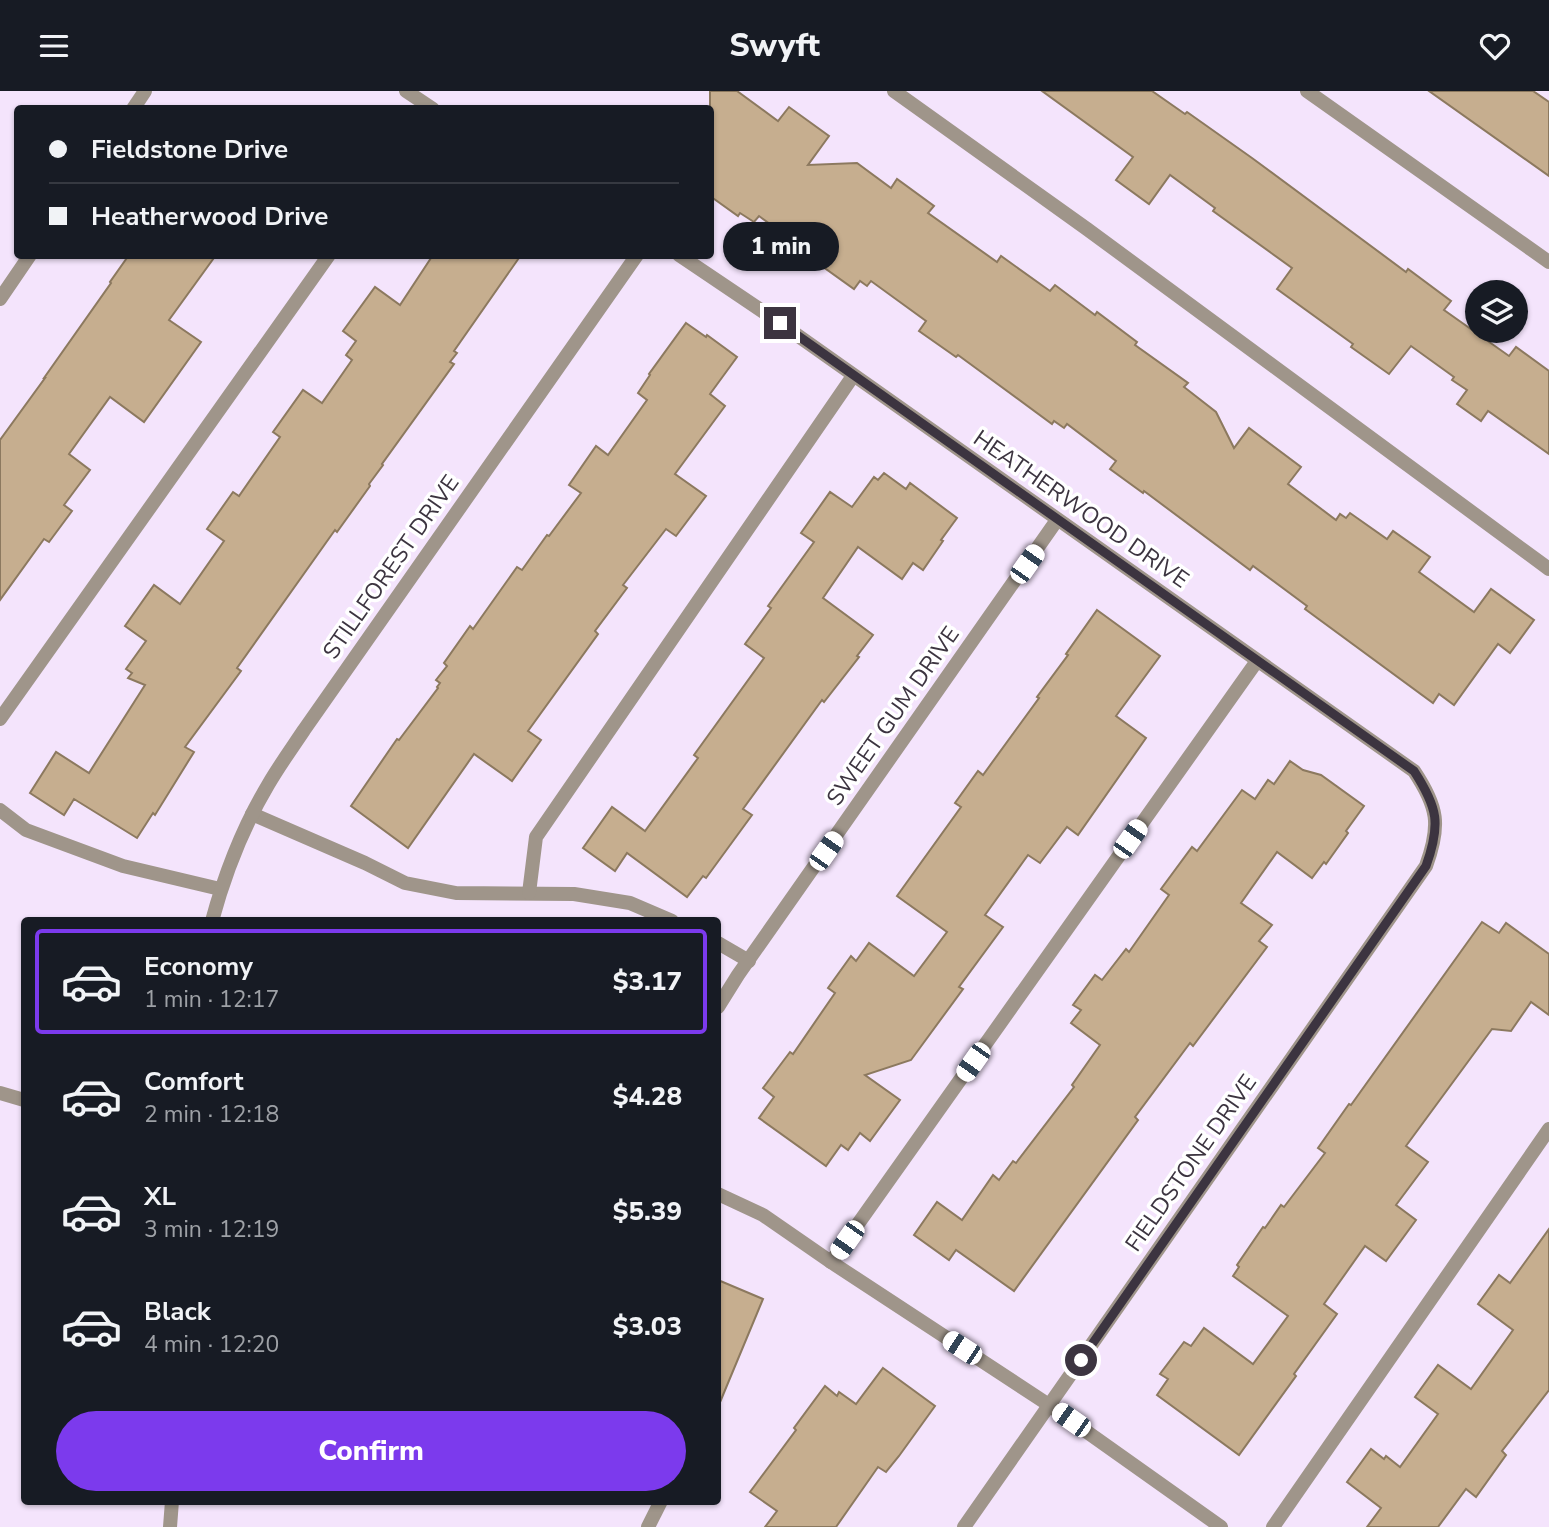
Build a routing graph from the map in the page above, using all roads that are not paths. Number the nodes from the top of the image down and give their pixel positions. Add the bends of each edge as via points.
1 (894, 91) edge
2 (1307, 91) edge
3 (410, 92) edge
4 (428, 105) edge
5 (27, 259) edge
6 (326, 259) edge
7 (634, 259) edge
8 (685, 259) edge
9 (1549, 262) edge
10 (0, 299) edge
11 (853, 376) junction
12 (1058, 520) junction
13 (1549, 569) edge
14 (1256, 661) junction
15 (0, 719) edge
16 (0, 810) edge
17 (252, 814) junction
18 (1436, 817) joint
19 (220, 890) junction
20 (529, 893) junction
21 (213, 917) edge
22 (663, 917) edge
23 (721, 945) edge
24 (748, 961) junction
25 (721, 1002) edge
26 (0, 1093) edge
27 (21, 1099) edge
28 (1549, 1129) edge
29 (721, 1195) edge
30 (831, 1262) junction
31 (1049, 1405) junction
32 (172, 1505) edge
33 (659, 1505) edge
34 (170, 1527) edge
35 (648, 1527) edge
36 (964, 1527) edge
37 (1221, 1527) edge
38 (1273, 1527) edge

1 - 13 street
2 - 9 street
3 - 4 street
5 - 10 street
6 - 15 street
7 - 17 street, STILLFOREST DRIVE via 304,730
8 - 11 street, HEATHERWOOD DRIVE
11 - 12 street, HEATHERWOOD DRIVE
11 - 20 street via 536,837
12 - 14 street, HEATHERWOOD DRIVE
12 - 24 street, SWEET GUM DRIVE
14 - 18 street, HEATHERWOOD DRIVE via 1414,771 1428,792
14 - 30 street
16 - 19 street via 26,830 123,866
17 - 19 street, STILLFOREST DRIVE
17 - 20 street via 405,883 456,893
18 - 31 street, FIELDSTONE DRIVE via 1426,866
19 - 21 street, STILLFOREST DRIVE
20 - 22 street via 630,903
23 - 24 street
24 - 25 street, SWEET GUM DRIVE
26 - 27 street
28 - 38 street
29 - 30 street via 763,1215
30 - 31 street
31 - 36 street, FIELDSTONE DRIVE
31 - 37 street
32 - 34 street
33 - 35 street

